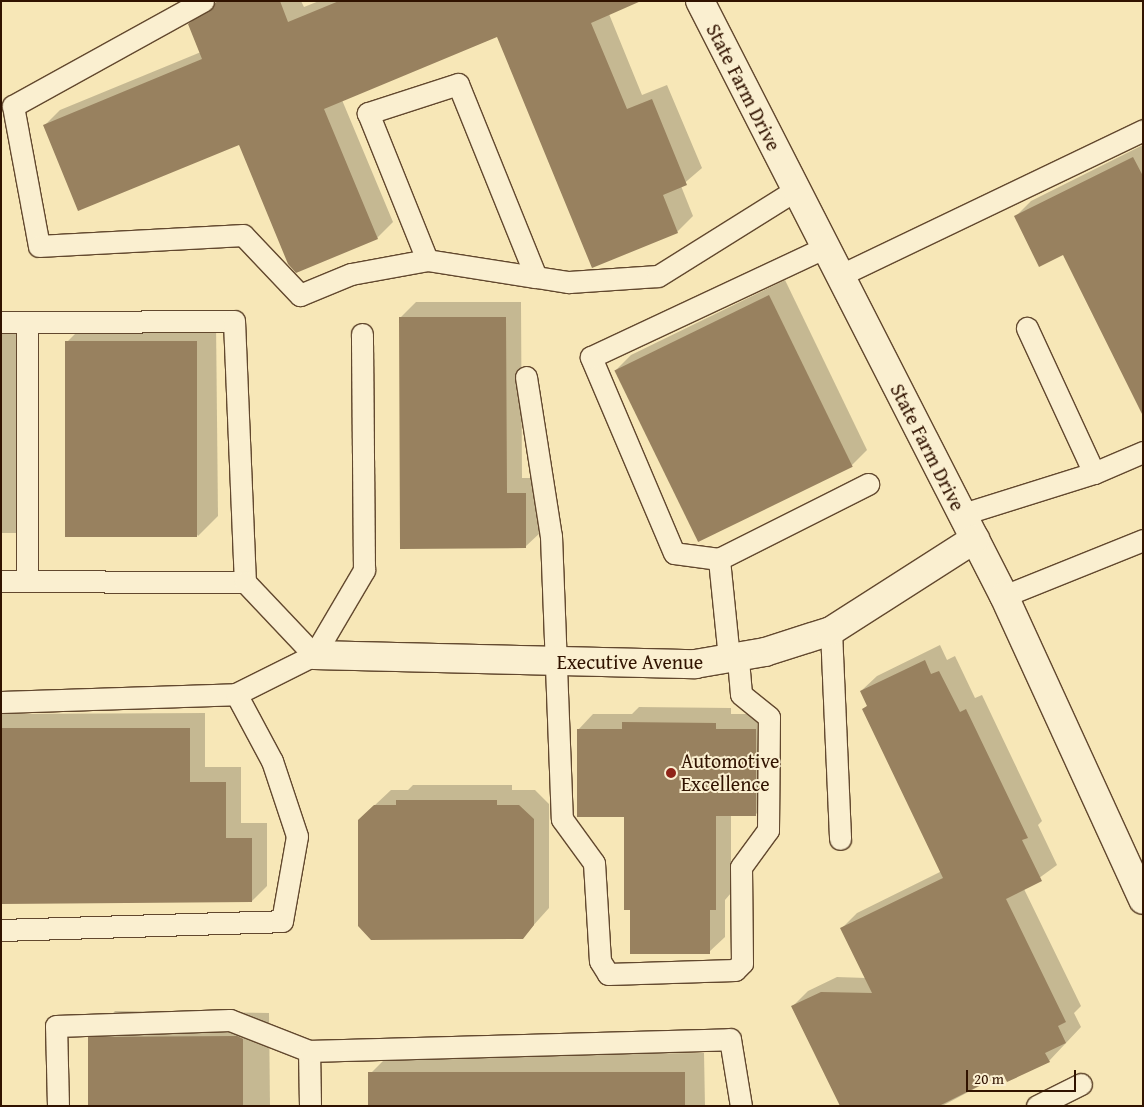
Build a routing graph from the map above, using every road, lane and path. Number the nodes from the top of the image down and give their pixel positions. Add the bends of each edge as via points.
1 (203, 1) edge
2 (700, 1) edge
3 (1143, 130) edge
4 (797, 189) junction
5 (826, 247) junction
6 (427, 260) junction
7 (841, 275) junction
8 (536, 277) junction
9 (1, 322) edge
10 (27, 322) junction
11 (1027, 328) dead end
12 (362, 334) dead end
13 (526, 377) dead end
14 (1143, 452) edge
15 (1094, 473) junction
16 (868, 484) dead end
17 (962, 514) junction
18 (976, 539) junction
19 (1143, 540) edge
20 (719, 559) junction
21 (1, 581) edge
22 (27, 581) junction
23 (245, 582) junction
24 (1004, 596) junction
25 (831, 631) junction
26 (314, 655) junction
27 (734, 657) junction
28 (559, 661) junction
29 (236, 694) junction
30 (1, 702) edge
31 (840, 839) dead end
32 (1143, 900) edge
33 (1, 930) edge
34 (309, 1051) junction
35 (1081, 1084) dead end
36 (58, 1106) edge
37 (310, 1106) edge
38 (741, 1106) edge
39 (1036, 1106) edge

1 - 6 lane via 12,106 39,246 244,234 300,295 351,274
2 - 4 street, State Farm Drive
3 - 7 lane
4 - 5 street, State Farm Drive
4 - 8 lane via 658,276 569,282
5 - 7 street, State Farm Drive
5 - 20 lane via 591,357 674,553
6 - 8 lane
6 - 8 lane via 368,113 458,84
7 - 17 street, State Farm Drive
9 - 10 lane
10 - 22 lane
10 - 23 lane via 234,321
11 - 15 lane
12 - 26 lane via 364,570
13 - 28 lane via 551,536
14 - 15 lane
15 - 17 lane
16 - 20 lane
17 - 18 street, State Farm Drive
18 - 24 street, State Farm Drive
18 - 25 street, Executive Avenue
19 - 24 lane
20 - 27 lane
21 - 22 lane
22 - 23 lane
23 - 26 lane
24 - 32 street, State Farm Drive
25 - 27 street, Executive Avenue
25 - 31 lane
26 - 28 street, Executive Avenue
26 - 29 lane
27 - 28 street, Executive Avenue via 695,664
27 - 28 lane via 741,694 769,717 768,830 741,867 742,963 736,970 608,974 600,961 594,863 562,819
29 - 30 lane
29 - 33 lane via 272,761 298,836 282,921
34 - 36 lane via 230,1020 56,1026
34 - 37 lane
34 - 38 lane via 730,1039
35 - 39 lane

